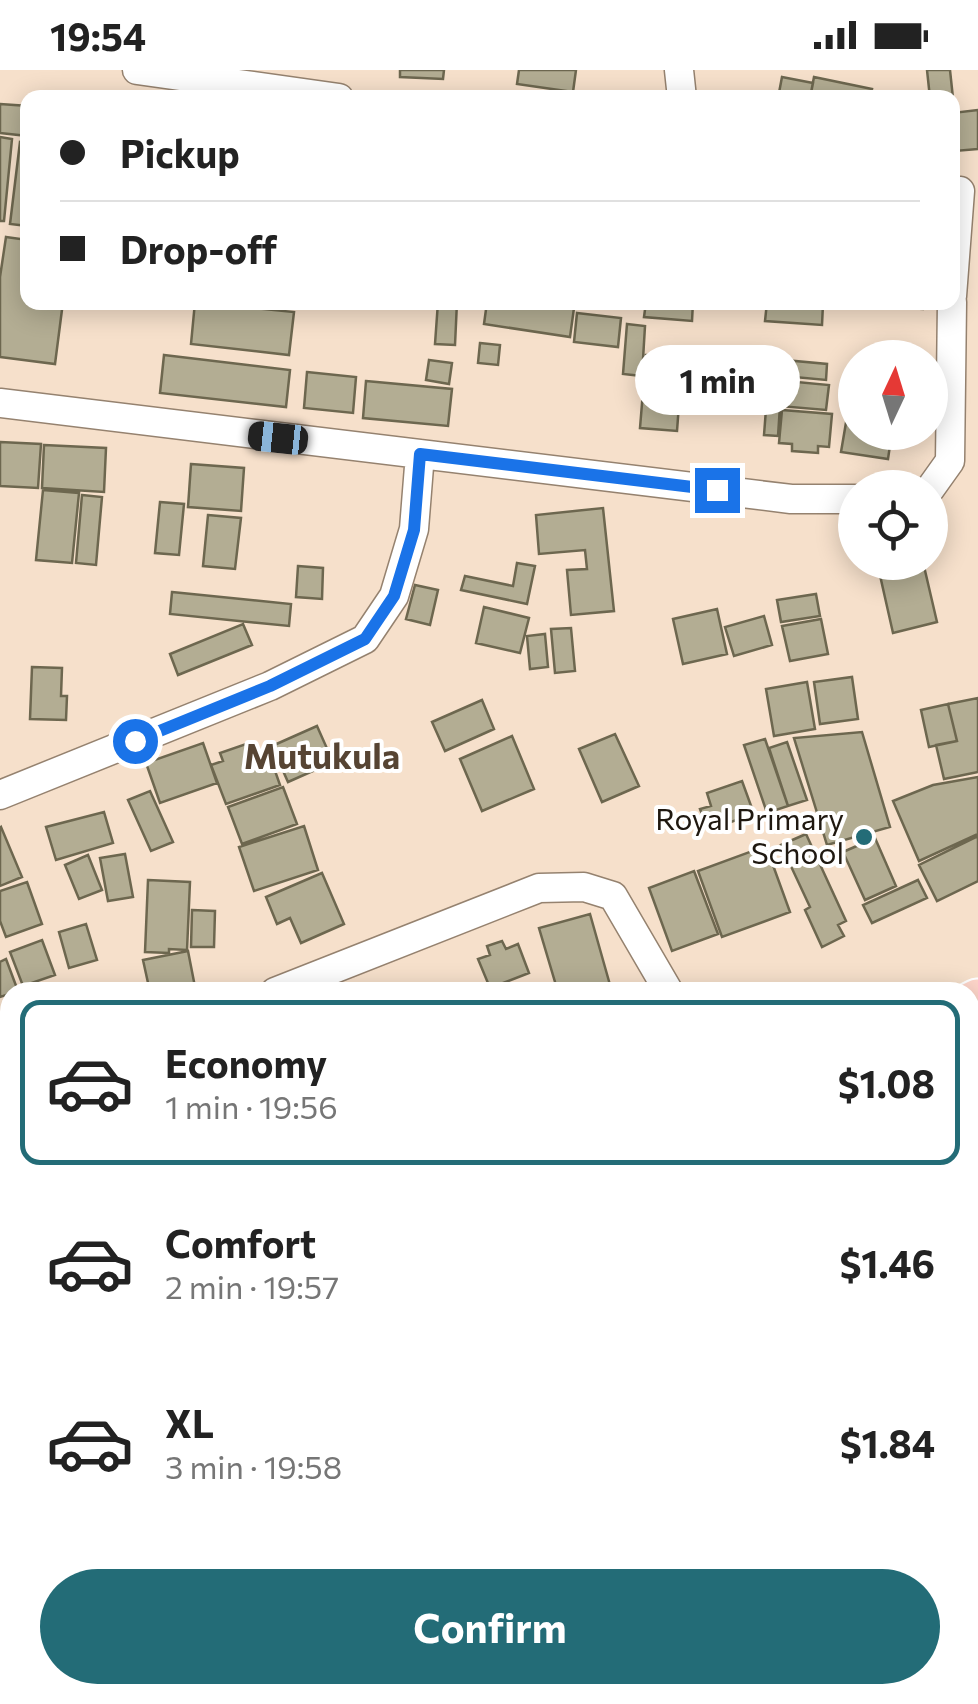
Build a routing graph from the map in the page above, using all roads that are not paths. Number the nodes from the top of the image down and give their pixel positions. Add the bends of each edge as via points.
1 (137, 70) edge
2 (281, 90) edge
3 (964, 191) edge
4 (960, 227) edge
5 (952, 310) edge
6 (0, 403) edge
7 (420, 454) junction
8 (944, 470) edge
9 (838, 499) edge
10 (0, 795) edge
11 (300, 982) edge
12 (664, 982) edge

1 - 2 street
3 - 4 street
5 - 8 street via 950,461
6 - 7 street
7 - 9 street via 791,499
7 - 10 street via 414,530 394,596 365,639 270,686
11 - 12 street via 539,888 584,887 613,896

